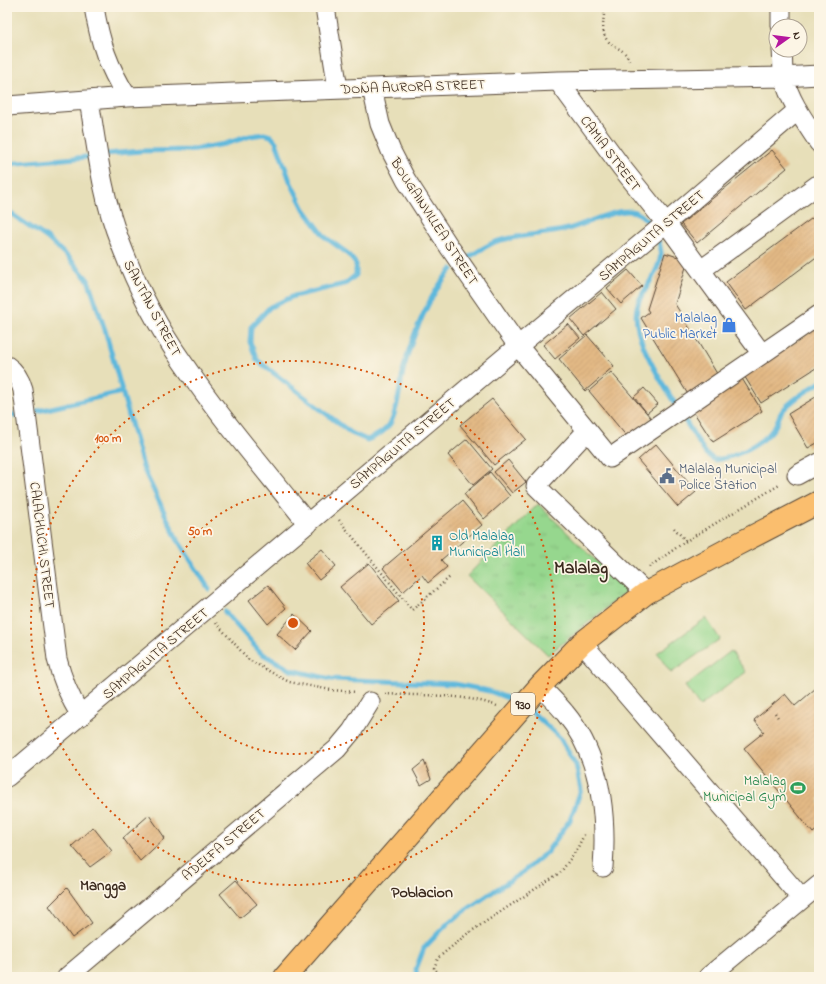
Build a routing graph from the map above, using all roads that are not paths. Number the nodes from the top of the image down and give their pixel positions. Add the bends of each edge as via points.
1 (94, 7) edge
2 (325, 7) edge
3 (782, 7) edge
4 (781, 18) edge
5 (782, 58) edge
6 (819, 75) edge
7 (783, 77) junction
8 (558, 81) junction
9 (372, 88) junction
10 (338, 89) junction
11 (127, 98) junction
12 (89, 100) junction
13 (7, 106) edge
14 (798, 110) junction
15 (819, 144) edge
16 (819, 184) edge
17 (666, 223) junction
18 (701, 270) junction
19 (819, 314) edge
20 (518, 346) junction
21 (762, 354) junction
22 (11, 368) edge
23 (587, 431) junction
24 (819, 463) edge
25 (797, 475) road end
26 (819, 502) edge
27 (308, 524) junction
28 (639, 586) junction
29 (582, 643) junction
30 (540, 686) junction
31 (370, 696) road end
32 (81, 716) junction
33 (7, 777) edge
34 (603, 867) dead end
35 (819, 885) edge
36 (802, 899) junction
37 (67, 977) edge
38 (286, 977) edge
39 (708, 977) edge

1 - 11 street via 104,53
2 - 10 street
3 - 4 street
5 - 7 street
6 - 7 street, DOÑA AURORA STREET
7 - 8 street, DOÑA AURORA STREET
7 - 14 street
8 - 9 street, DOÑA AURORA STREET
8 - 17 street, CAMIA STREET
9 - 10 street, DOÑA AURORA STREET
9 - 20 street, BOUGAINVILLEA STREET via 380,124 406,180
10 - 11 street, DOÑA AURORA STREET
11 - 12 street, DOÑA AURORA STREET
12 - 13 street, DOÑA AURORA STREET
12 - 27 street, SANTAN STREET via 109,208 138,285 182,363
14 - 15 street
14 - 17 street, SAMPAGUITA STREET
16 - 18 street
17 - 18 street, CAMIA STREET
17 - 20 street, SAMPAGUITA STREET
18 - 21 street, CAMIA STREET
19 - 21 street
20 - 23 street, BOUGAINVILLEA STREET
20 - 27 street, SAMPAGUITA STREET
21 - 23 street, BOUGAINVILLEA STREET via 610,458
22 - 32 street, CALACHUCHI STREET via 20,379 24,390 57,659 70,697
23 - 28 street via 536,486
24 - 25 street
26 - 28 main road, 930 via 736,545
27 - 32 street, SAMPAGUITA STREET
28 - 29 main road, 930
29 - 30 main road, 930
29 - 36 street
30 - 34 street via 566,713 591,758 603,808
30 - 38 main road, 930
31 - 37 street, ADELFA STREET via 352,731 337,749
32 - 33 street, SAMPAGUITA STREET
35 - 36 street
36 - 39 street

